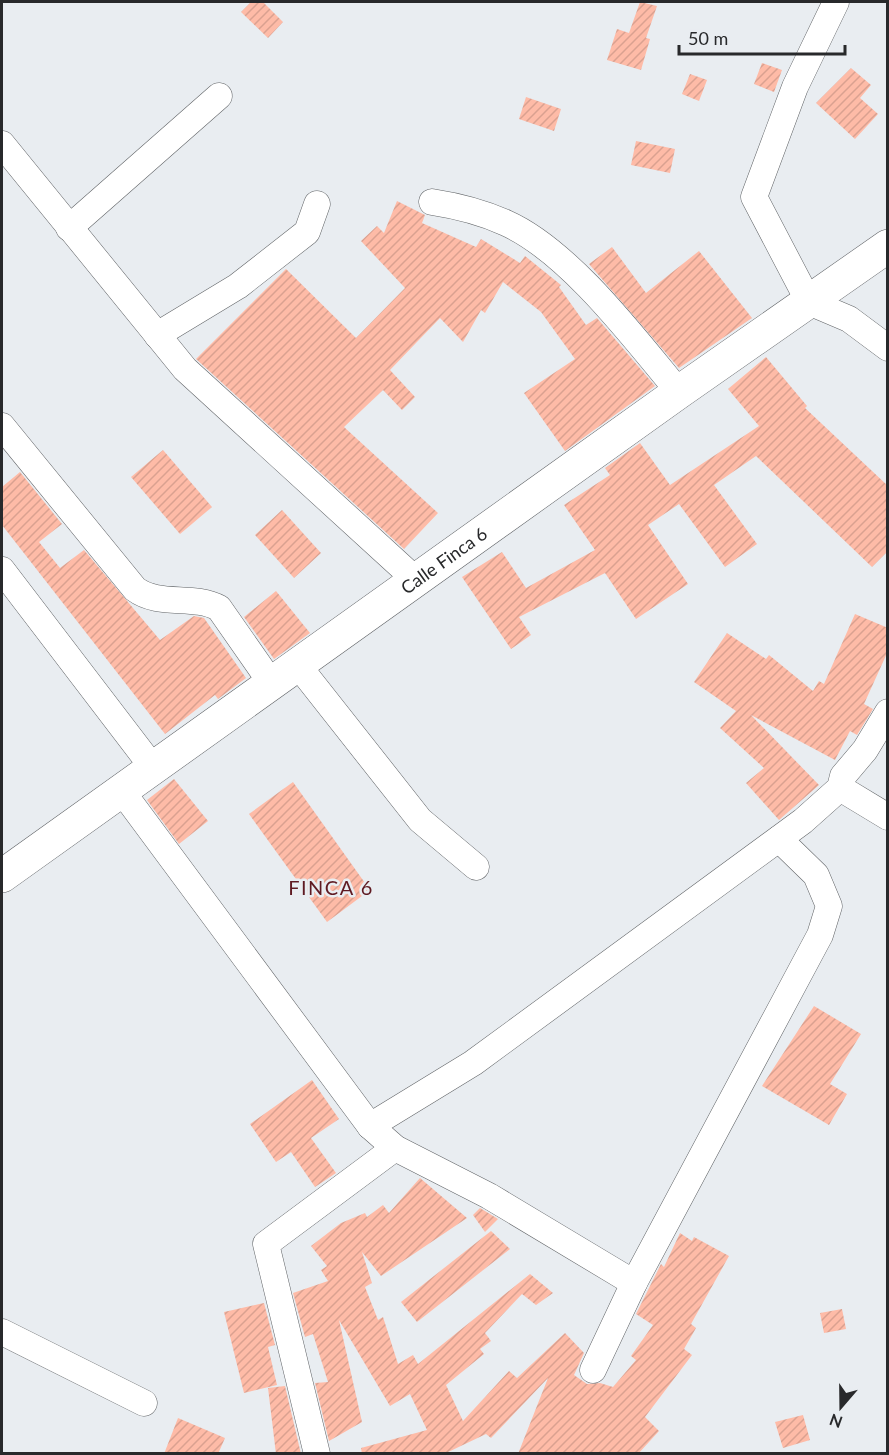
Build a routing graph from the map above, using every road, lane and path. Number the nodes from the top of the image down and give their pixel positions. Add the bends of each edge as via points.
1 (836, 2) edge
2 (219, 96) dead end
3 (2, 144) edge
4 (432, 202) dead end
5 (317, 204) dead end
6 (69, 228) junction
7 (888, 246) edge
8 (809, 302) junction
9 (157, 335) junction
10 (888, 348) edge
11 (680, 392) junction
12 (2, 426) edge
13 (2, 570) edge
14 (417, 582) junction
15 (285, 674) junction
16 (888, 712) edge
17 (154, 769) junction
18 (840, 788) junction
19 (121, 790) junction
20 (888, 818) edge
21 (779, 838) junction
22 (476, 867) dead end
23 (2, 876) edge
24 (370, 1126) junction
25 (395, 1148) junction
26 (634, 1283) junction
27 (2, 1332) edge
28 (593, 1370) dead end
29 (144, 1403) dead end
30 (317, 1454) edge

1 - 8 street via 795,87 754,197
2 - 6 street
3 - 6 street
4 - 11 street via 471,209 509,224 552,252 612,312
5 - 9 street via 307,232 238,286
6 - 9 street
7 - 8 street, Calle Finca 6
8 - 10 street via 849,319
8 - 11 street, Calle Finca 6
9 - 14 street via 185,369
11 - 14 street, Calle Finca 6
12 - 15 street via 135,589 145,597 208,602 219,608
13 - 17 street
14 - 15 street, Calle Finca 6
15 - 17 street, Calle Finca 6
15 - 22 street via 420,820
16 - 18 street via 865,750 843,776
17 - 19 street, Calle Finca 6
18 - 20 street
18 - 21 street
19 - 23 street, Calle Finca 6
19 - 24 street
21 - 24 street via 473,1063
21 - 26 street via 816,875 829,906 820,935
24 - 25 street
25 - 26 street via 489,1196
25 - 30 street via 266,1244
26 - 28 street
27 - 29 street

